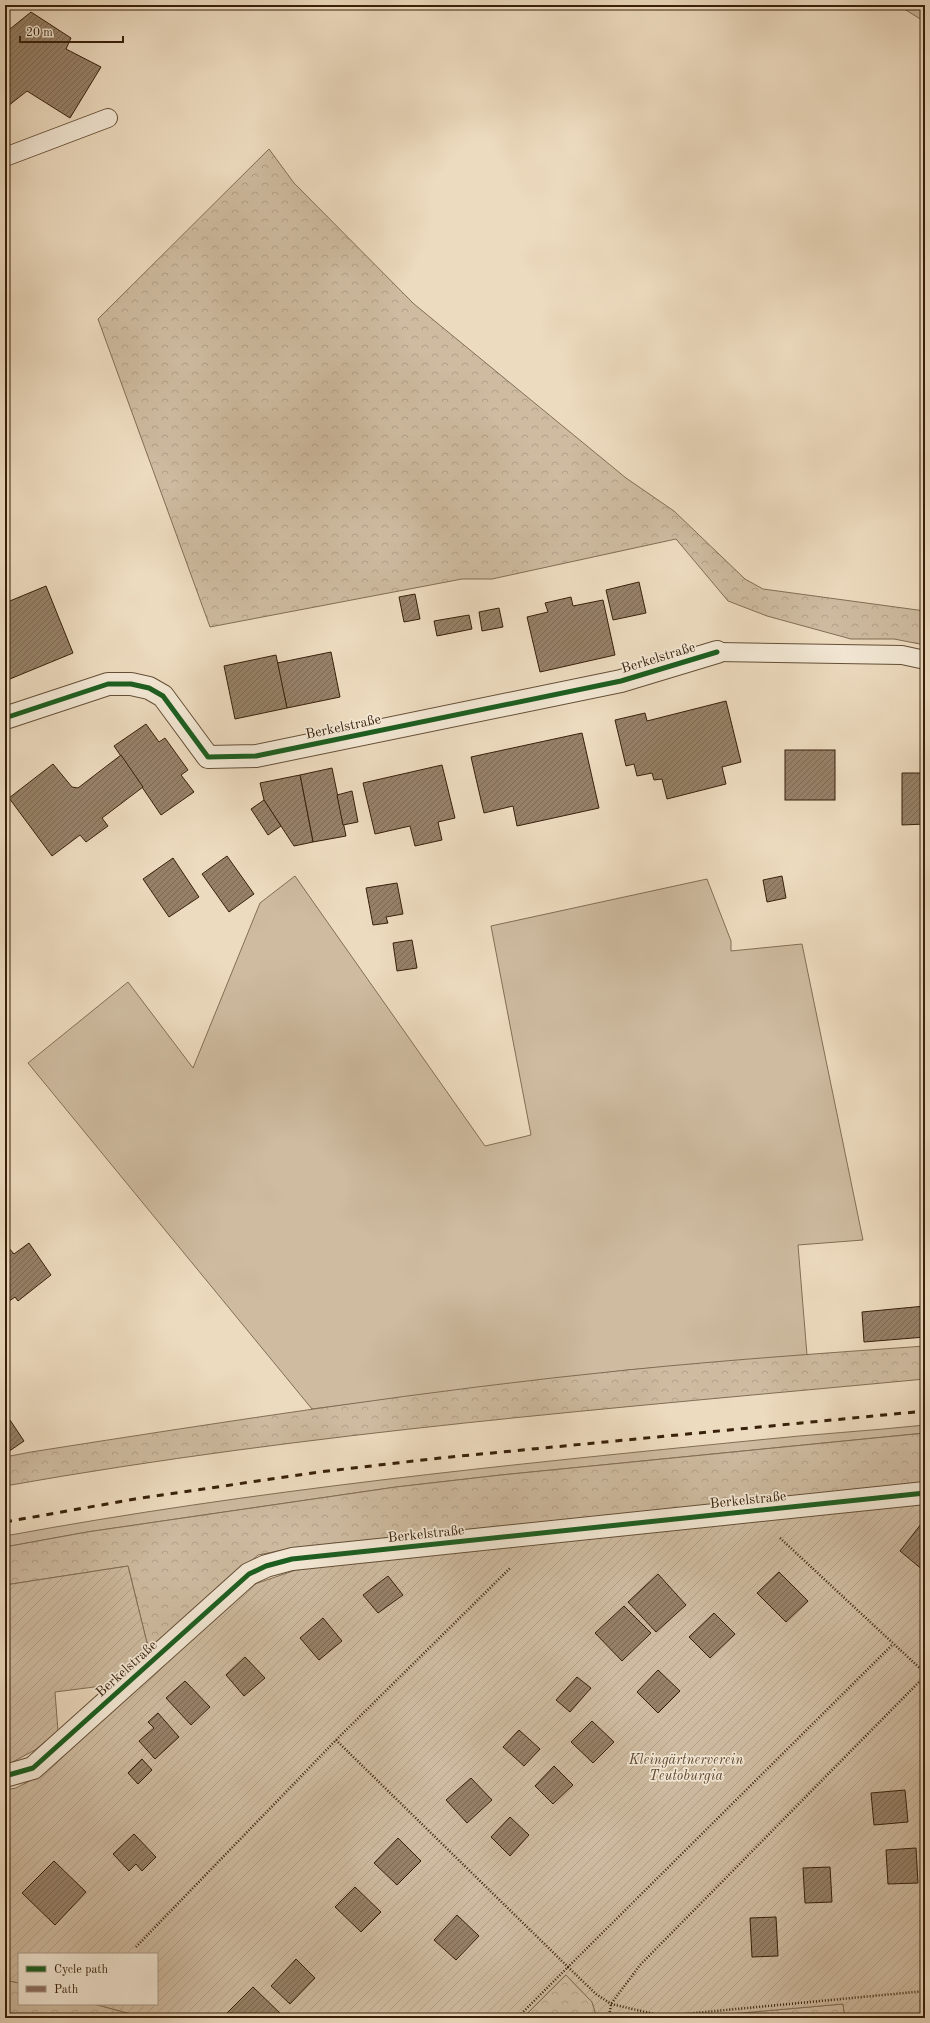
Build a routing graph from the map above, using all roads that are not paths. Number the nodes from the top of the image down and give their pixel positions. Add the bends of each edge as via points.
1 (108, 118) dead end
2 (5, 157) edge
3 (717, 652) joint
4 (925, 660) edge
5 (5, 718) edge
6 (925, 1493) edge
7 (5, 1776) edge

1 - 2 lane
3 - 4 lane, Berkelstraße via 902,655
3 - 5 street, Berkelstraße via 621,681 256,756 208,757 162,696 149,688 131,684 108,684
6 - 7 street, Berkelstraße via 300,1558 266,1566 249,1574 33,1768

